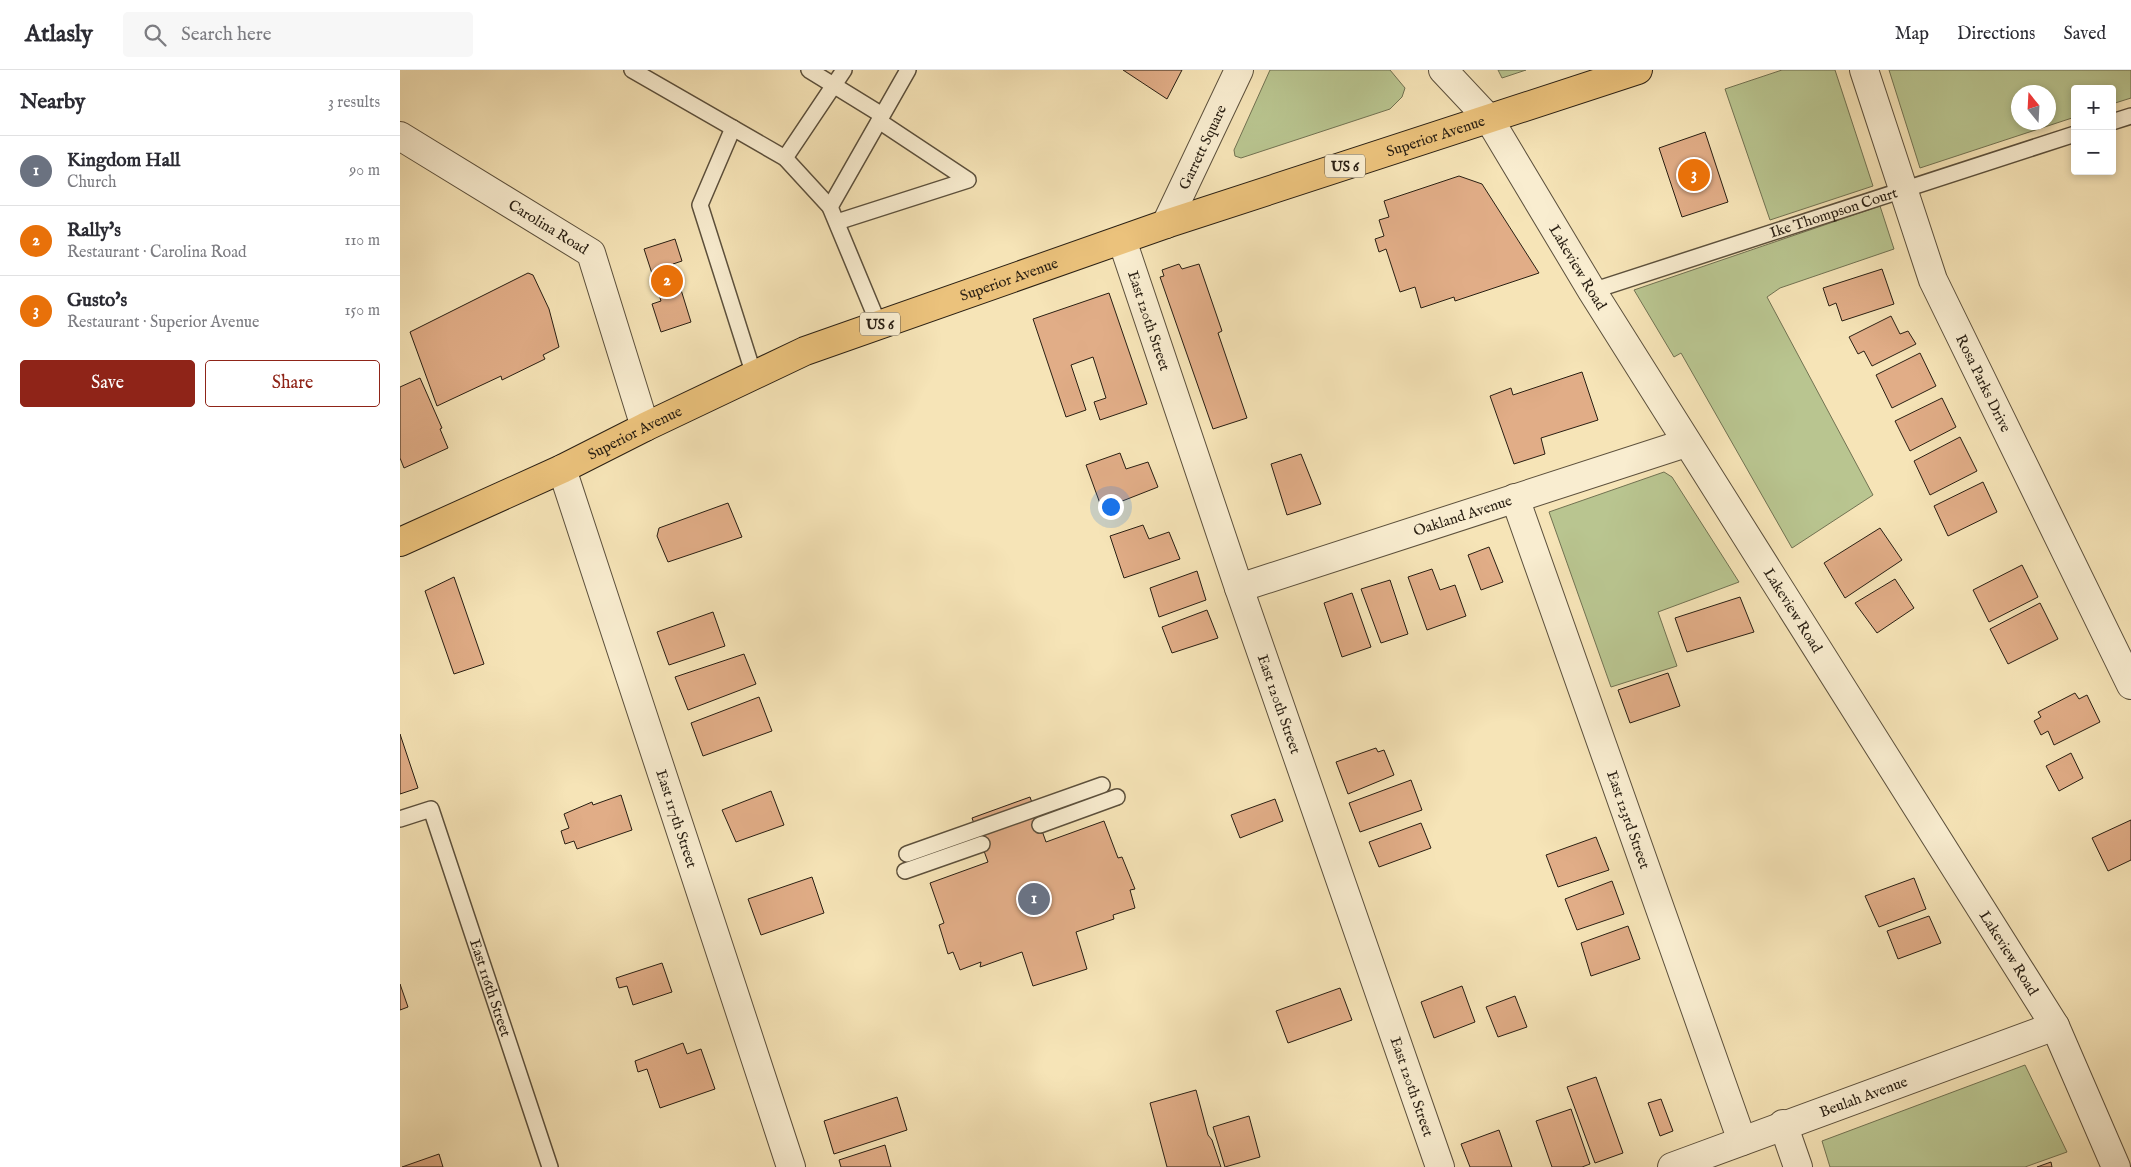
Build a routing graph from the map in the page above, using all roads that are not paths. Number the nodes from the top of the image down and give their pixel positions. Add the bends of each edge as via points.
1 (632, 70) edge
2 (809, 70) edge
3 (844, 70) edge
4 (908, 70) edge
5 (1240, 70) edge
6 (1443, 70) edge
7 (1470, 70) edge
8 (1638, 70) edge
9 (1864, 70) edge
10 (835, 85) junction
11 (2131, 116) edge
12 (881, 118) junction
13 (1489, 119) junction
14 (2116, 121) edge
15 (733, 128) junction
16 (2071, 135) edge
17 (400, 136) edge
18 (785, 158) junction
19 (1903, 190) junction
20 (830, 207) junction
21 (838, 222) junction
22 (1166, 224) junction
23 (1122, 240) junction
24 (1592, 291) junction
25 (879, 325) junction
26 (754, 375) junction
27 (645, 427) junction
28 (1686, 442) junction
29 (562, 469) junction
30 (1515, 498) junction
31 (400, 542) edge
32 (1239, 588) junction
33 (2131, 685) edge
34 (1102, 785) dead end
35 (1117, 796) dead end
36 (400, 819) edge
37 (1040, 825) dead end
38 (982, 844) dead end
39 (907, 854) dead end
40 (905, 871) dead end
41 (2055, 1026) junction
42 (1783, 1124) junction
43 (1742, 1141) junction
44 (550, 1167) edge
45 (791, 1167) edge
46 (1440, 1167) edge
47 (1672, 1167) edge
48 (1798, 1167) edge
49 (2116, 1167) edge

1 - 15 lane
2 - 10 lane
3 - 10 lane
4 - 12 lane
5 - 22 street, Garrett Square
6 - 13 street, Lakeview Road
7 - 13 street
8 - 13 main road, Superior Avenue / US 6
9 - 19 street, Rosa Parks Drive
10 - 12 lane
10 - 18 lane
11 - 14 lane
12 - 20 lane
12 - 21 lane via 968,180
13 - 22 main road, Superior Avenue / US 6
13 - 24 street, Lakeview Road
15 - 18 lane
15 - 26 lane via 700,204
16 - 19 lane, Ike Thompson Court
17 - 27 street, Carolina Road via 592,253
18 - 20 lane
19 - 24 lane, Ike Thompson Court
19 - 33 street, Rosa Parks Drive via 1933,280
20 - 21 lane
21 - 25 lane
22 - 23 main road, Superior Avenue / US 6
23 - 25 main road, Superior Avenue / US 6
23 - 32 street, East 120th Street
24 - 28 street, Lakeview Road
25 - 26 main road, Superior Avenue / US 6 via 805,351
26 - 27 main road, Superior Avenue / US 6
27 - 29 main road, Superior Avenue / US 6
28 - 30 street, Oakland Avenue
28 - 41 street, Lakeview Road
29 - 31 main road, Superior Avenue / US 6
29 - 45 street, East 117th Street
30 - 32 street, Oakland Avenue
30 - 43 street, East 123rd Street
32 - 46 street, East 120th Street
34 - 39 lane
35 - 37 lane
36 - 44 lane, East 116th Street via 431,809
38 - 40 lane
41 - 42 street, Beulah Avenue
41 - 49 street, Lakeview Road
42 - 43 street, Beulah Avenue
42 - 48 street
43 - 47 street, Beulah Avenue

